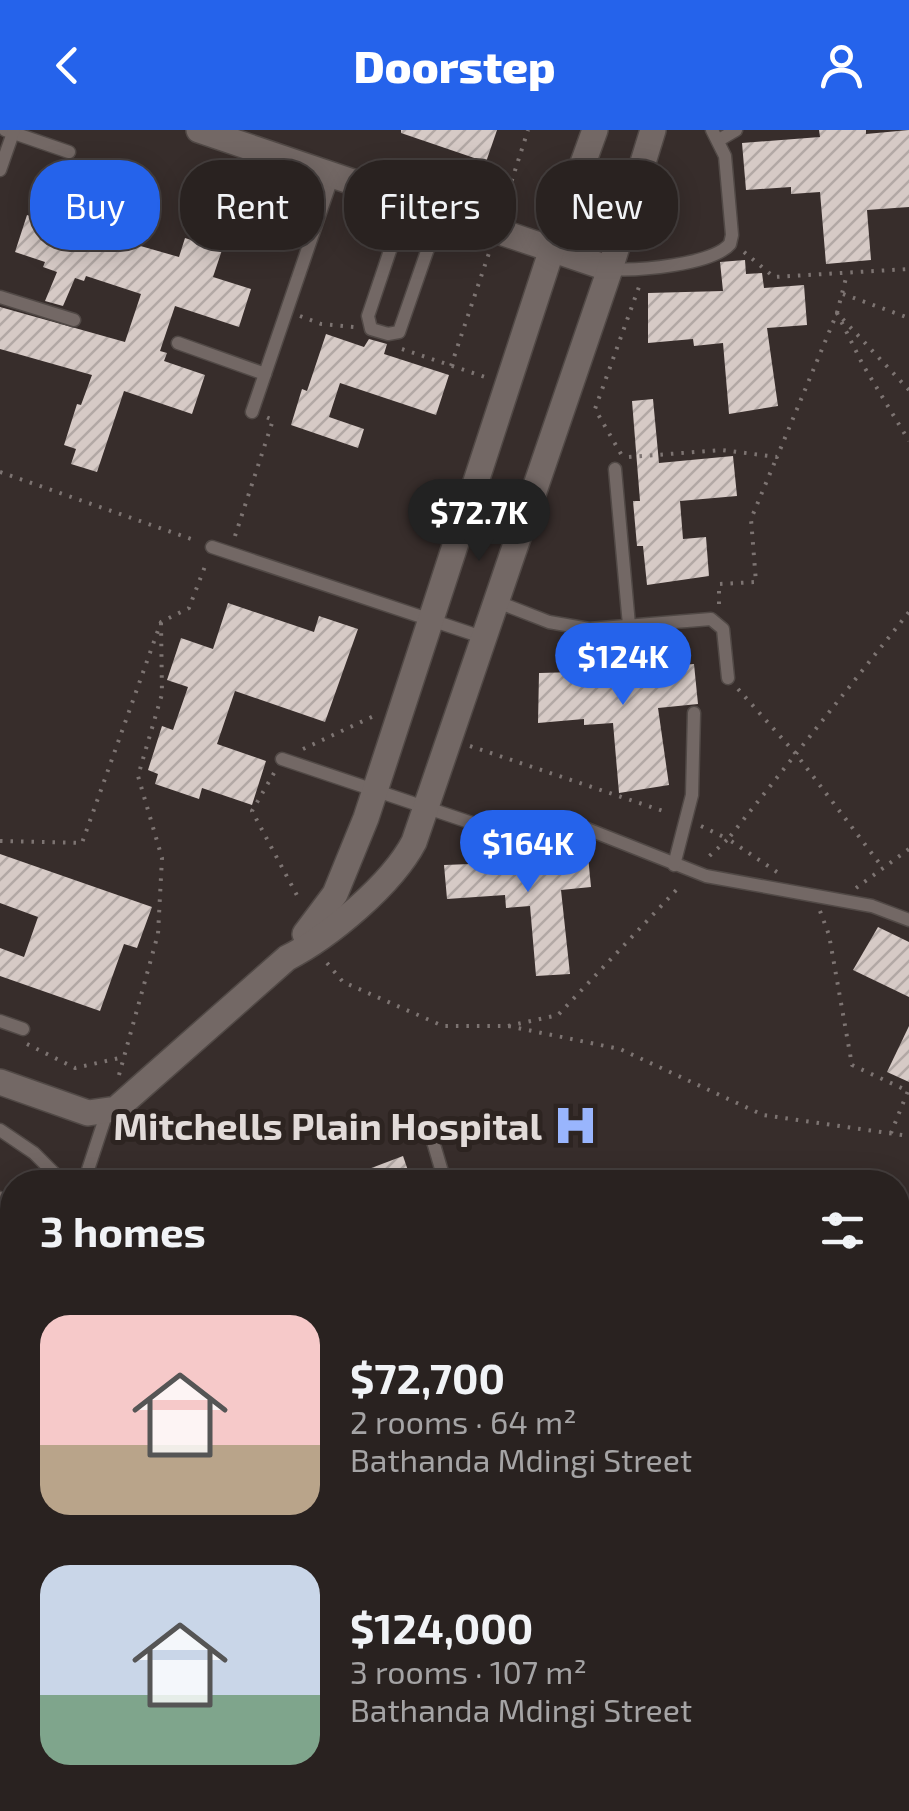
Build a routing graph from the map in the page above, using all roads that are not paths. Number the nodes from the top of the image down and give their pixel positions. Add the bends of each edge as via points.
1 (200, 130) edge
2 (595, 130) edge
3 (653, 130) edge
4 (736, 130) edge
5 (11, 131) edge
6 (716, 135) edge
7 (69, 152) dead end
8 (584, 160) edge
9 (0, 170) edge
10 (332, 175) junction
11 (344, 179) edge
12 (390, 250) edge
13 (428, 250) edge
14 (552, 250) edge
15 (555, 250) edge
16 (610, 269) junction
17 (0, 297) edge
18 (74, 320) dead end
19 (178, 344) dead end
20 (265, 374) junction
21 (252, 412) road end
22 (615, 470) dead end
23 (212, 546) road end
24 (495, 602) junction
25 (432, 621) junction
26 (629, 625) junction
27 (482, 637) junction
28 (728, 678) road end
29 (694, 713) dead end
30 (282, 759) road end
31 (375, 792) junction
32 (426, 806) junction
33 (674, 865) junction
34 (909, 920) edge
35 (298, 949) junction
36 (0, 1021) edge
37 (23, 1029) road end
38 (0, 1082) edge
39 (107, 1112) junction
40 (0, 1130) edge
41 (432, 1138) dead end
42 (51, 1170) edge
43 (88, 1170) edge
44 (441, 1170) edge

1 - 10 street
2 - 8 street
3 - 16 street
4 - 6 lane
5 - 7 lane
5 - 9 lane
6 - 16 lane via 732,235 725,250 644,270
10 - 11 street
10 - 20 lane
12 - 13 lane via 368,316 371,328 395,334
14 - 25 street
15 - 16 street
16 - 24 street
17 - 18 lane
19 - 20 lane
20 - 21 lane
22 - 26 lane
23 - 25 lane
24 - 26 lane via 569,626
24 - 27 street
25 - 27 lane
25 - 31 street
26 - 28 lane via 706,619 719,624
27 - 32 street
29 - 33 lane via 694,768
30 - 31 lane
31 - 32 lane
31 - 35 street via 335,894
32 - 33 lane via 486,825 582,827
32 - 35 street via 404,862
33 - 34 lane via 872,906
35 - 39 street
36 - 37 lane
38 - 39 street via 79,1110
39 - 43 lane
40 - 42 lane
41 - 44 lane

